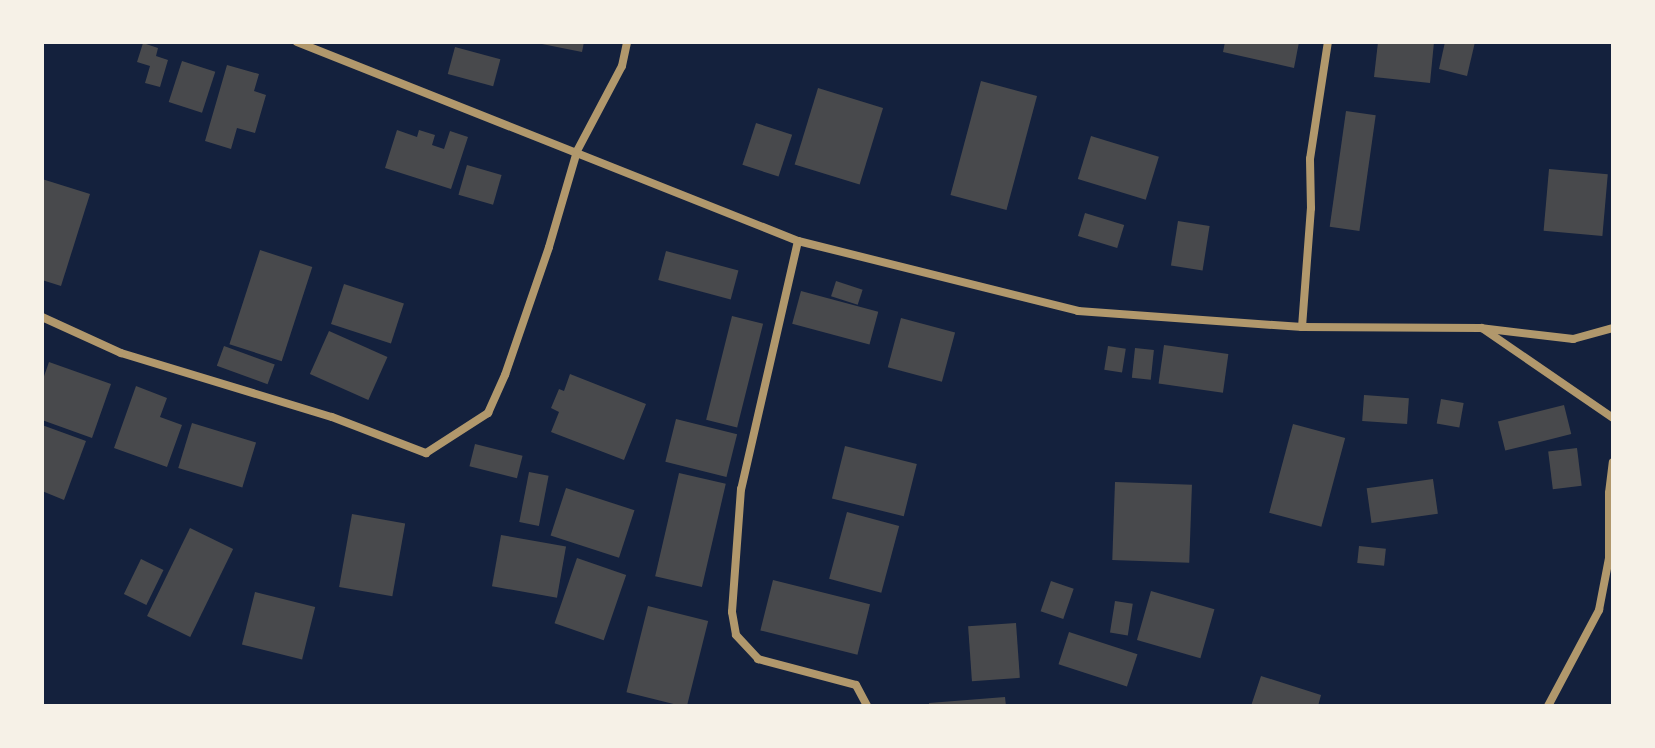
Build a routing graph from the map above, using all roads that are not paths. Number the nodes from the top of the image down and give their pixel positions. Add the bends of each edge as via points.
1 (297, 42) edge
2 (627, 42) edge
3 (1328, 42) edge
4 (577, 151) junction
5 (798, 241) junction
6 (42, 317) edge
7 (1302, 327) junction
8 (1480, 328) junction
9 (1613, 328) edge
10 (1613, 418) edge
11 (1613, 462) edge
12 (867, 706) edge
13 (1548, 706) edge

1 - 4 street
2 - 4 street via 622,66
3 - 7 street via 1310,159
4 - 5 street
4 - 6 street via 488,413 426,453 332,417 121,353
5 - 7 street via 1078,311
5 - 12 street via 741,489 732,612 736,635 758,659 856,685
7 - 8 street
8 - 9 street via 1573,339
8 - 10 street
11 - 13 street via 1609,558 1599,610

